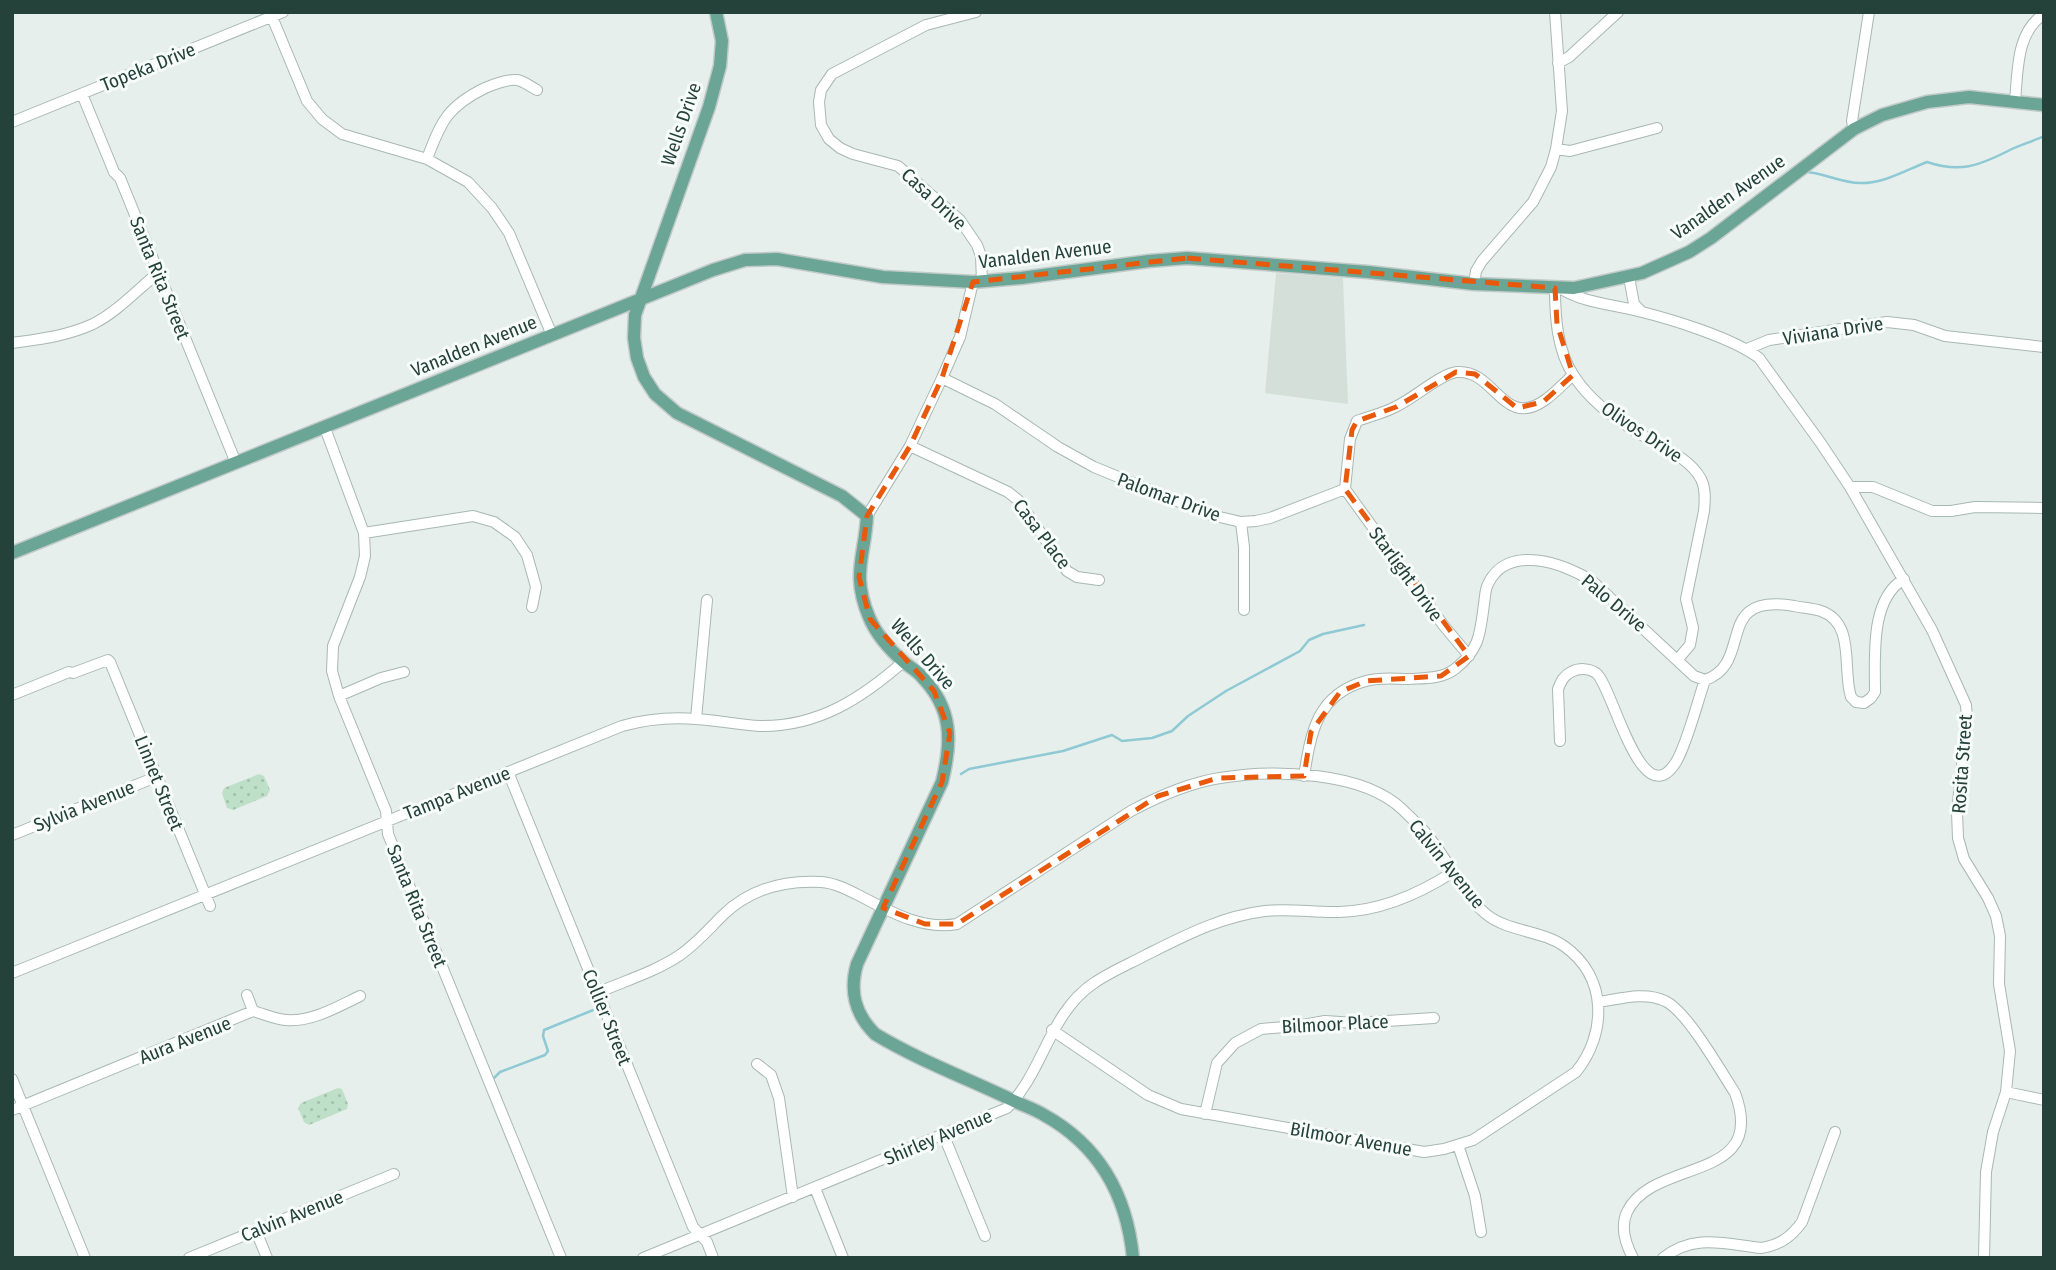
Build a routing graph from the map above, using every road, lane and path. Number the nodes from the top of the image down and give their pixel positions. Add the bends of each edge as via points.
1 (283, 12) edge
2 (716, 12) edge
3 (976, 12) edge
4 (1555, 12) edge
5 (1618, 12) edge
6 (1869, 12) edge
7 (2044, 14) edge
8 (272, 17) junction
9 (1558, 63) junction
10 (537, 90) dead end
11 (82, 94) junction
12 (2015, 101) junction
13 (2044, 105) edge
14 (12, 122) edge
15 (1657, 128) dead end
16 (1854, 129) junction
17 (1556, 149) junction
18 (427, 159) junction
19 (158, 273) junction
20 (1629, 278) junction
21 (978, 282) junction
22 (1474, 284) junction
23 (1558, 288) junction
24 (639, 300) junction
25 (1641, 311) junction
26 (552, 335) junction
27 (12, 343) edge
28 (2044, 347) edge
29 (1747, 349) junction
30 (1573, 375) junction
31 (943, 378) junction
32 (325, 428) junction
33 (910, 446) junction
34 (236, 463) junction
35 (1850, 488) junction
36 (1345, 489) junction
37 (2044, 508) edge
38 (867, 516) junction
39 (1241, 522) junction
40 (364, 533) junction
41 (12, 553) edge
42 (1904, 579) junction
43 (1099, 580) dead end
44 (707, 600) dead end
45 (532, 607) dead end
46 (1244, 610) dead end
47 (1469, 656) junction
48 (1678, 659) junction
49 (903, 662) junction
50 (404, 673) dead end
51 (1705, 680) junction
52 (12, 695) edge
53 (339, 696) junction
54 (696, 719) junction
55 (1560, 741) dead end
56 (509, 772) junction
57 (1304, 776) junction
58 (156, 777) junction
59 (386, 823) junction
60 (12, 835) edge
61 (1454, 872) junction
62 (206, 895) junction
63 (210, 906) dead end
64 (883, 908) junction
65 (12, 974) edge
66 (597, 993) junction
67 (247, 995) dead end
68 (360, 996) dead end
69 (1599, 1002) junction
70 (253, 1011) junction
71 (1434, 1018) dead end
72 (1052, 1030) junction
73 (757, 1064) dead end
74 (12, 1079) edge
75 (2006, 1092) junction
76 (2044, 1100) edge
77 (1014, 1101) junction
78 (23, 1106) junction
79 (12, 1110) edge
80 (1205, 1114) junction
81 (1835, 1132) dead end
82 (944, 1136) junction
83 (1458, 1145) junction
84 (394, 1174) dead end
85 (815, 1188) junction
86 (793, 1197) junction
87 (256, 1231) junction
88 (1481, 1232) dead end
89 (699, 1235) junction
90 (985, 1237) dead end
91 (85, 1258) edge
92 (189, 1258) edge
93 (267, 1258) edge
94 (561, 1258) edge
95 (643, 1258) edge
96 (713, 1258) edge
97 (843, 1258) edge
98 (1133, 1258) edge
99 (1633, 1258) edge
100 (1663, 1258) edge
101 (1984, 1258) edge

1 - 8 street, Topeka Drive
2 - 24 main road, Wells Drive via 722,41 720,66
3 - 21 street, Casa Drive via 926,25 832,74 819,102 821,125 840,148 898,166 960,220 981,256
4 - 9 street
5 - 9 street
6 - 16 street
7 - 12 street via 2025,36
8 - 11 street, Topeka Drive
8 - 18 street via 307,101 322,119 342,134
9 - 17 street via 1562,111
10 - 18 street via 518,80 504,81 465,98 447,114
11 - 14 street, Topeka Drive
11 - 19 street, Santa Rita Street
12 - 13 main road, Vanalden Avenue
12 - 16 main road, Vanalden Avenue via 1969,97 1928,101
15 - 17 street via 1570,151
16 - 20 main road, Vanalden Avenue via 1711,238
17 - 22 street via 1533,202 1482,261
18 - 26 street via 468,182 492,208 509,233
19 - 27 street via 92,324 54,337
19 - 34 street, Santa Rita Street
20 - 23 main road, Vanalden Avenue
20 - 25 street via 1634,304
21 - 22 main road, Vanalden Avenue via 1186,258
21 - 24 main road, Vanalden Avenue via 883,277 777,259 745,260
21 - 31 street, Casa Drive
22 - 23 main road, Vanalden Avenue
23 - 25 street, Rosita Street via 1575,298
23 - 30 street, Olivos Drive via 1557,324
24 - 26 main road, Vanalden Avenue
24 - 38 main road, Wells Drive via 636,358 655,394 677,413 842,496
25 - 29 street, Rosita Street
26 - 32 main road, Vanalden Avenue
28 - 29 street, Viviana Drive via 1945,336 1887,322 1769,340
29 - 35 street, Rosita Street via 1759,358
30 - 36 street via 1543,402 1517,408 1475,374 1447,373 1396,407 1357,421 1350,439
30 - 48 street, Olivos Drive via 1602,408 1680,457 1702,482 1704,511 1686,599 1693,628 1690,645
31 - 33 street, Casa Drive
31 - 39 street, Palomar Drive via 995,404 1094,467 1211,515
32 - 34 main road, Vanalden Avenue
32 - 40 street, Santa Rita Street
33 - 38 street, Casa Drive
33 - 43 street, Casa Place via 1008,492 1067,571
34 - 41 main road, Vanalden Avenue
35 - 37 street via 1873,486 1932,511
35 - 42 street, Rosita Street
36 - 39 street, Palomar Drive via 1270,518
36 - 47 street, Starlight Drive
38 - 49 main road, Wells Drive via 859,567 862,597 880,637
39 - 46 street
40 - 45 street via 472,516 494,522 515,537 527,555 535,576
40 - 53 street, Santa Rita Street via 360,577 333,646 332,671
42 - 51 street via 1890,590 1881,613 1875,644 1875,692 1864,703 1851,696 1844,636 1836,621 1822,611 1774,603 1760,606 1742,619 1729,662 1722,672
42 - 75 street, Rosita Street via 1966,705 1958,838 1964,859 1996,916 2000,936 1999,984 2010,1051
44 - 54 street
47 - 48 street, Palo Drive via 1480,640 1487,585 1506,565 1529,559 1578,572 1592,581
47 - 57 street via 1441,676 1366,681 1340,692 1322,710 1311,732
48 - 51 street, Palo Drive via 1694,676
49 - 54 street, Tampa Avenue via 856,700 815,719 776,726
49 - 64 main road, Wells Drive via 921,675 943,707 950,752 942,782
50 - 53 street
51 - 55 street via 1677,760 1663,775 1645,772 1601,678 1590,670 1572,671 1558,689
52 - 58 street, Linnet Street via 108,660
53 - 59 street, Santa Rita Street via 386,811
54 - 56 street, Tampa Avenue via 652,719 622,726
56 - 59 street, Tampa Avenue
56 - 66 street, Collier Street
57 - 61 street, Calvin Avenue via 1343,780 1400,807
57 - 64 street, Calvin Avenue via 1219,778 1157,796 957,923 925,925
58 - 60 street, Sylvia Avenue
58 - 62 street, Linnet Street
59 - 62 street, Tampa Avenue
59 - 94 street, Santa Rita Street
61 - 69 street, Calvin Avenue via 1488,915 1564,946 1592,979
61 - 72 street, Shirley Avenue via 1394,903 1370,909 1266,911 1201,928 1094,983 1073,1000
62 - 63 street, Linnet Street
62 - 65 street, Tampa Avenue
64 - 66 street, Calvin Avenue via 826,883 769,886 725,913 681,954
64 - 77 main road, Wells Drive via 855,974 852,992 861,1017 875,1034
66 - 89 street, Collier Street
67 - 70 street
68 - 70 street, Aura Avenue via 301,1019 284,1020
69 - 83 street, Bilmoor Avenue via 1595,1042 1576,1072 1484,1134
69 - 99 street via 1648,997 1665,1000 1677,1010 1740,1106 1740,1132 1725,1155 1648,1188 1630,1205 1623,1232
70 - 78 street, Aura Avenue
71 - 80 street, Bilmoor Place via 1261,1028 1235,1043 1217,1063
72 - 77 street, Shirley Avenue
72 - 80 street, Bilmoor Avenue via 1148,1095 1181,1110
73 - 86 street via 771,1075 779,1098
74 - 78 street
75 - 76 street
75 - 101 street, Rosita Street via 1986,1172
77 - 82 street, Shirley Avenue
77 - 98 main road, Wells Drive via 1062,1126 1099,1160 1124,1209
78 - 79 street, Aura Avenue
78 - 91 street
80 - 83 street, Bilmoor Avenue via 1407,1150 1424,1152
81 - 100 street via 1794,1234 1761,1248 1696,1241
82 - 85 street, Shirley Avenue
82 - 90 street
83 - 88 street
84 - 87 street, Calvin Avenue
85 - 86 street, Shirley Avenue
85 - 97 street
86 - 89 street, Shirley Avenue
87 - 92 street, Calvin Avenue
87 - 93 street
89 - 95 street, Shirley Avenue
89 - 96 street, Collier Street

